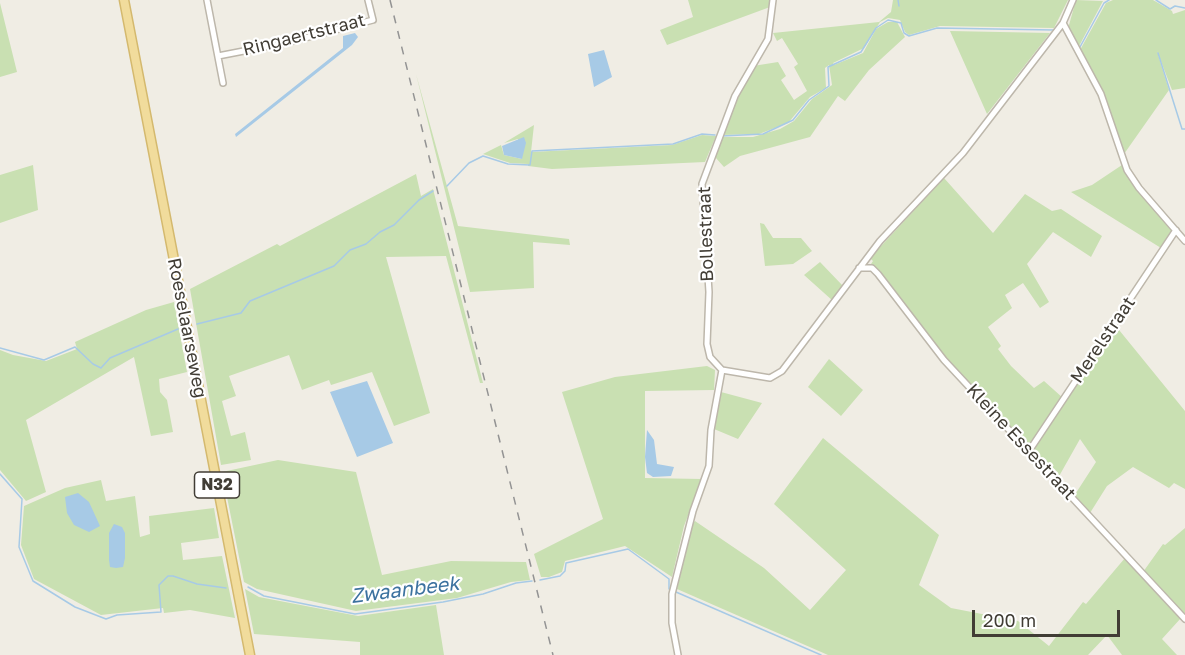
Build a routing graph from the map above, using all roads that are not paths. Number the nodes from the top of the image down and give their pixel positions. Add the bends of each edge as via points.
1 (124, 0) edge
2 (207, 0) edge
3 (368, 0) edge
4 (773, 0) edge
5 (1073, 0) edge
6 (1063, 23) junction
7 (218, 56) junction
8 (223, 83) dead end
9 (1176, 230) junction
10 (1185, 241) edge
11 (859, 268) junction
12 (722, 370) junction
13 (1029, 451) junction
14 (1185, 619) edge
15 (250, 655) edge
16 (678, 655) edge

1 - 15 main road, Roeselaarseweg / N32
2 - 7 street, Ringaertstraat
3 - 7 street, Ringaertstraat via 373,20
4 - 12 street, Bollestraat via 768,39 735,96 702,184 709,292 706,344 710,357
5 - 6 street
6 - 9 street via 1101,94 1127,170
6 - 11 street via 963,153
7 - 8 street, Ringaertstraat
9 - 10 street
9 - 13 street, Merelstraat
11 - 12 street via 777,376
11 - 13 street, Kleine Essestraat via 872,268 878,274 944,360
12 - 16 street via 709,466 691,516 672,594
13 - 14 street, Kleine Essestraat

